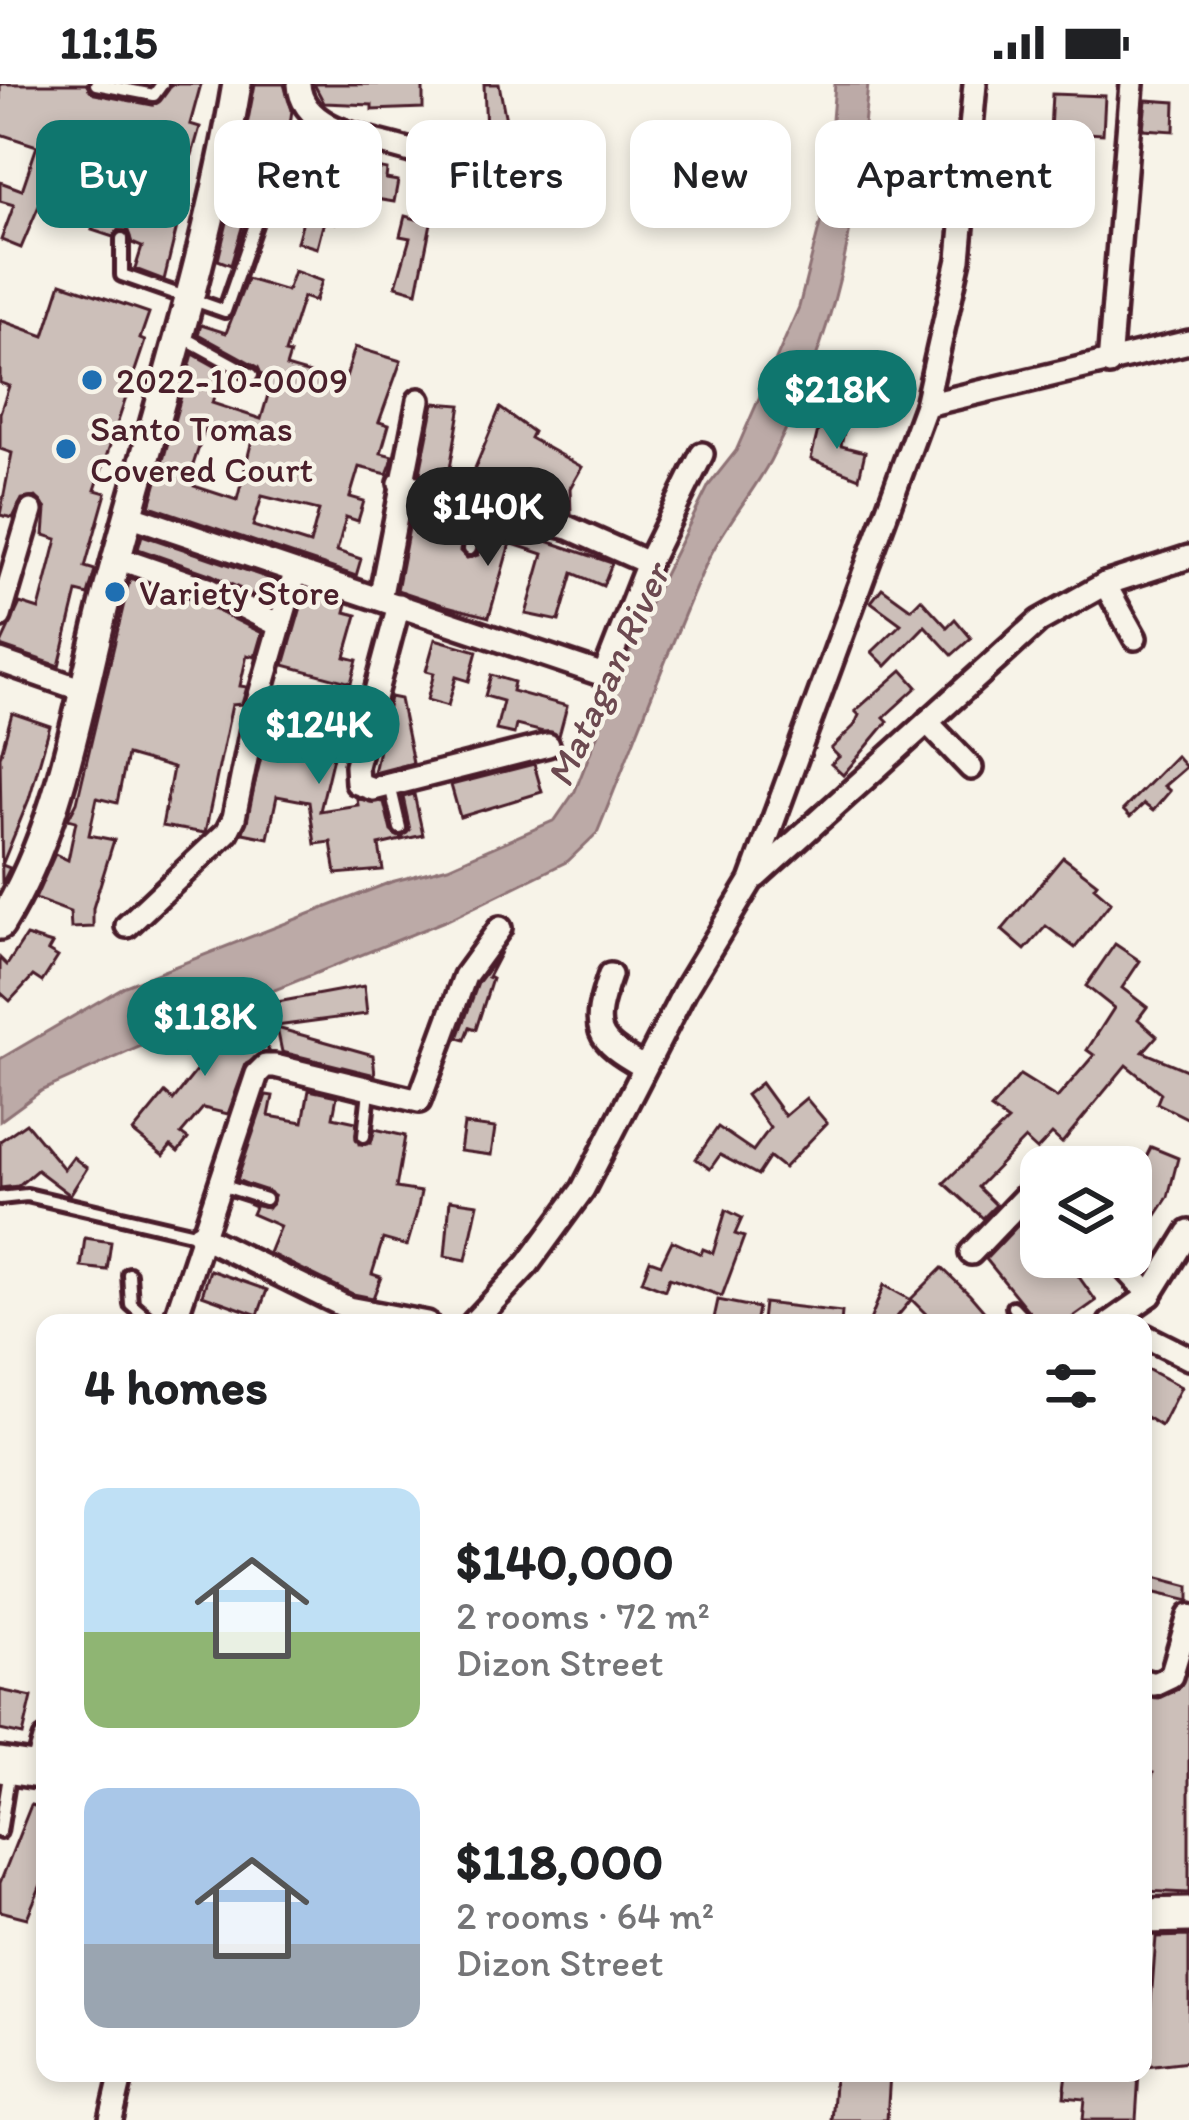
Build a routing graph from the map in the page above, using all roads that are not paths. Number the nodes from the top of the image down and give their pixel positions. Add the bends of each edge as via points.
1 (96, 84) edge
2 (162, 84) edge
3 (237, 84) edge
4 (299, 84) edge
5 (975, 84) edge
6 (1132, 84) edge
7 (231, 120) edge
8 (406, 149) edge
9 (214, 204) edge
10 (254, 228) edge
11 (122, 238) dead end
12 (185, 299) junction
13 (176, 334) junction
14 (1189, 343) edge
15 (1109, 364) junction
16 (251, 375) dead end
17 (419, 400) dead end
18 (926, 405) junction
19 (702, 454) dead end
20 (400, 482) junction
21 (481, 502) junction
22 (31, 511) dead end
23 (129, 515) junction
24 (470, 549) dead end
25 (1189, 557) edge
26 (117, 558) junction
27 (648, 562) junction
28 (295, 573) junction
29 (1105, 584) junction
30 (389, 602) junction
31 (0, 616) edge
32 (279, 626) junction
33 (1136, 638) dead end
34 (0, 661) edge
35 (83, 690) junction
36 (927, 722) junction
37 (548, 745) dead end
38 (971, 768) dead end
39 (390, 785) junction
40 (400, 828) dead end
41 (751, 881) junction
42 (0, 925) edge
43 (127, 926) dead end
44 (500, 928) dead end
45 (610, 975) dead end
46 (644, 1067) junction
47 (369, 1091) junction
48 (364, 1136) dead end
49 (218, 1184) junction
50 (0, 1198) edge
51 (265, 1199) dead end
52 (1020, 1202) edge
53 (1189, 1232) edge
54 (199, 1235) junction
55 (971, 1253) dead end
56 (129, 1274) dead end
57 (1134, 1278) edge
58 (1150, 1295) junction
59 (1013, 1307) dead end
60 (142, 1314) edge
61 (177, 1314) edge
62 (380, 1314) edge
63 (481, 1314) edge
64 (1020, 1314) edge
65 (1127, 1314) edge
66 (1152, 1340) edge
67 (1189, 1358) edge
68 (1189, 1616) edge
69 (1152, 1683) edge
70 (27, 1763) edge
71 (0, 1832) edge
72 (1152, 1916) edge
73 (1189, 1916) edge
74 (120, 2082) edge
75 (111, 2120) edge

1 - 2 lane via 142,95
3 - 7 street
4 - 8 street via 302,106 315,120
5 - 18 street via 958,260
6 - 15 street
9 - 12 street
10 - 12 lane via 230,308
11 - 12 lane via 122,275
12 - 13 street
13 - 16 lane
13 - 23 street
14 - 15 street
15 - 18 street
17 - 20 street
18 - 41 street
19 - 27 street
20 - 21 street
20 - 30 street
21 - 24 lane
21 - 27 street
22 - 31 street
23 - 26 street
23 - 28 street
25 - 29 street
26 - 32 street via 207,589
26 - 35 street
27 - 30 street via 604,676
28 - 30 street
28 - 32 street
29 - 33 street
29 - 36 street via 1009,644
30 - 39 street via 356,766 357,783
32 - 43 street via 227,832
34 - 35 street
35 - 42 street via 41,847
36 - 38 street
36 - 41 street
37 - 39 street
39 - 40 lane
41 - 46 street
44 - 47 street via 465,976 425,1095 409,1101
45 - 46 street via 598,1027 607,1047
46 - 63 street via 583,1189
47 - 48 lane
47 - 49 street via 265,1066
49 - 51 lane
49 - 54 street
50 - 54 lane via 27,1195
52 - 55 street
53 - 58 street
54 - 61 street
54 - 62 street via 348,1308
56 - 60 lane via 130,1304
57 - 58 street
58 - 65 street
59 - 64 lane
66 - 67 street
68 - 69 street via 1171,1676
70 - 71 lane
72 - 73 main road
74 - 75 street

